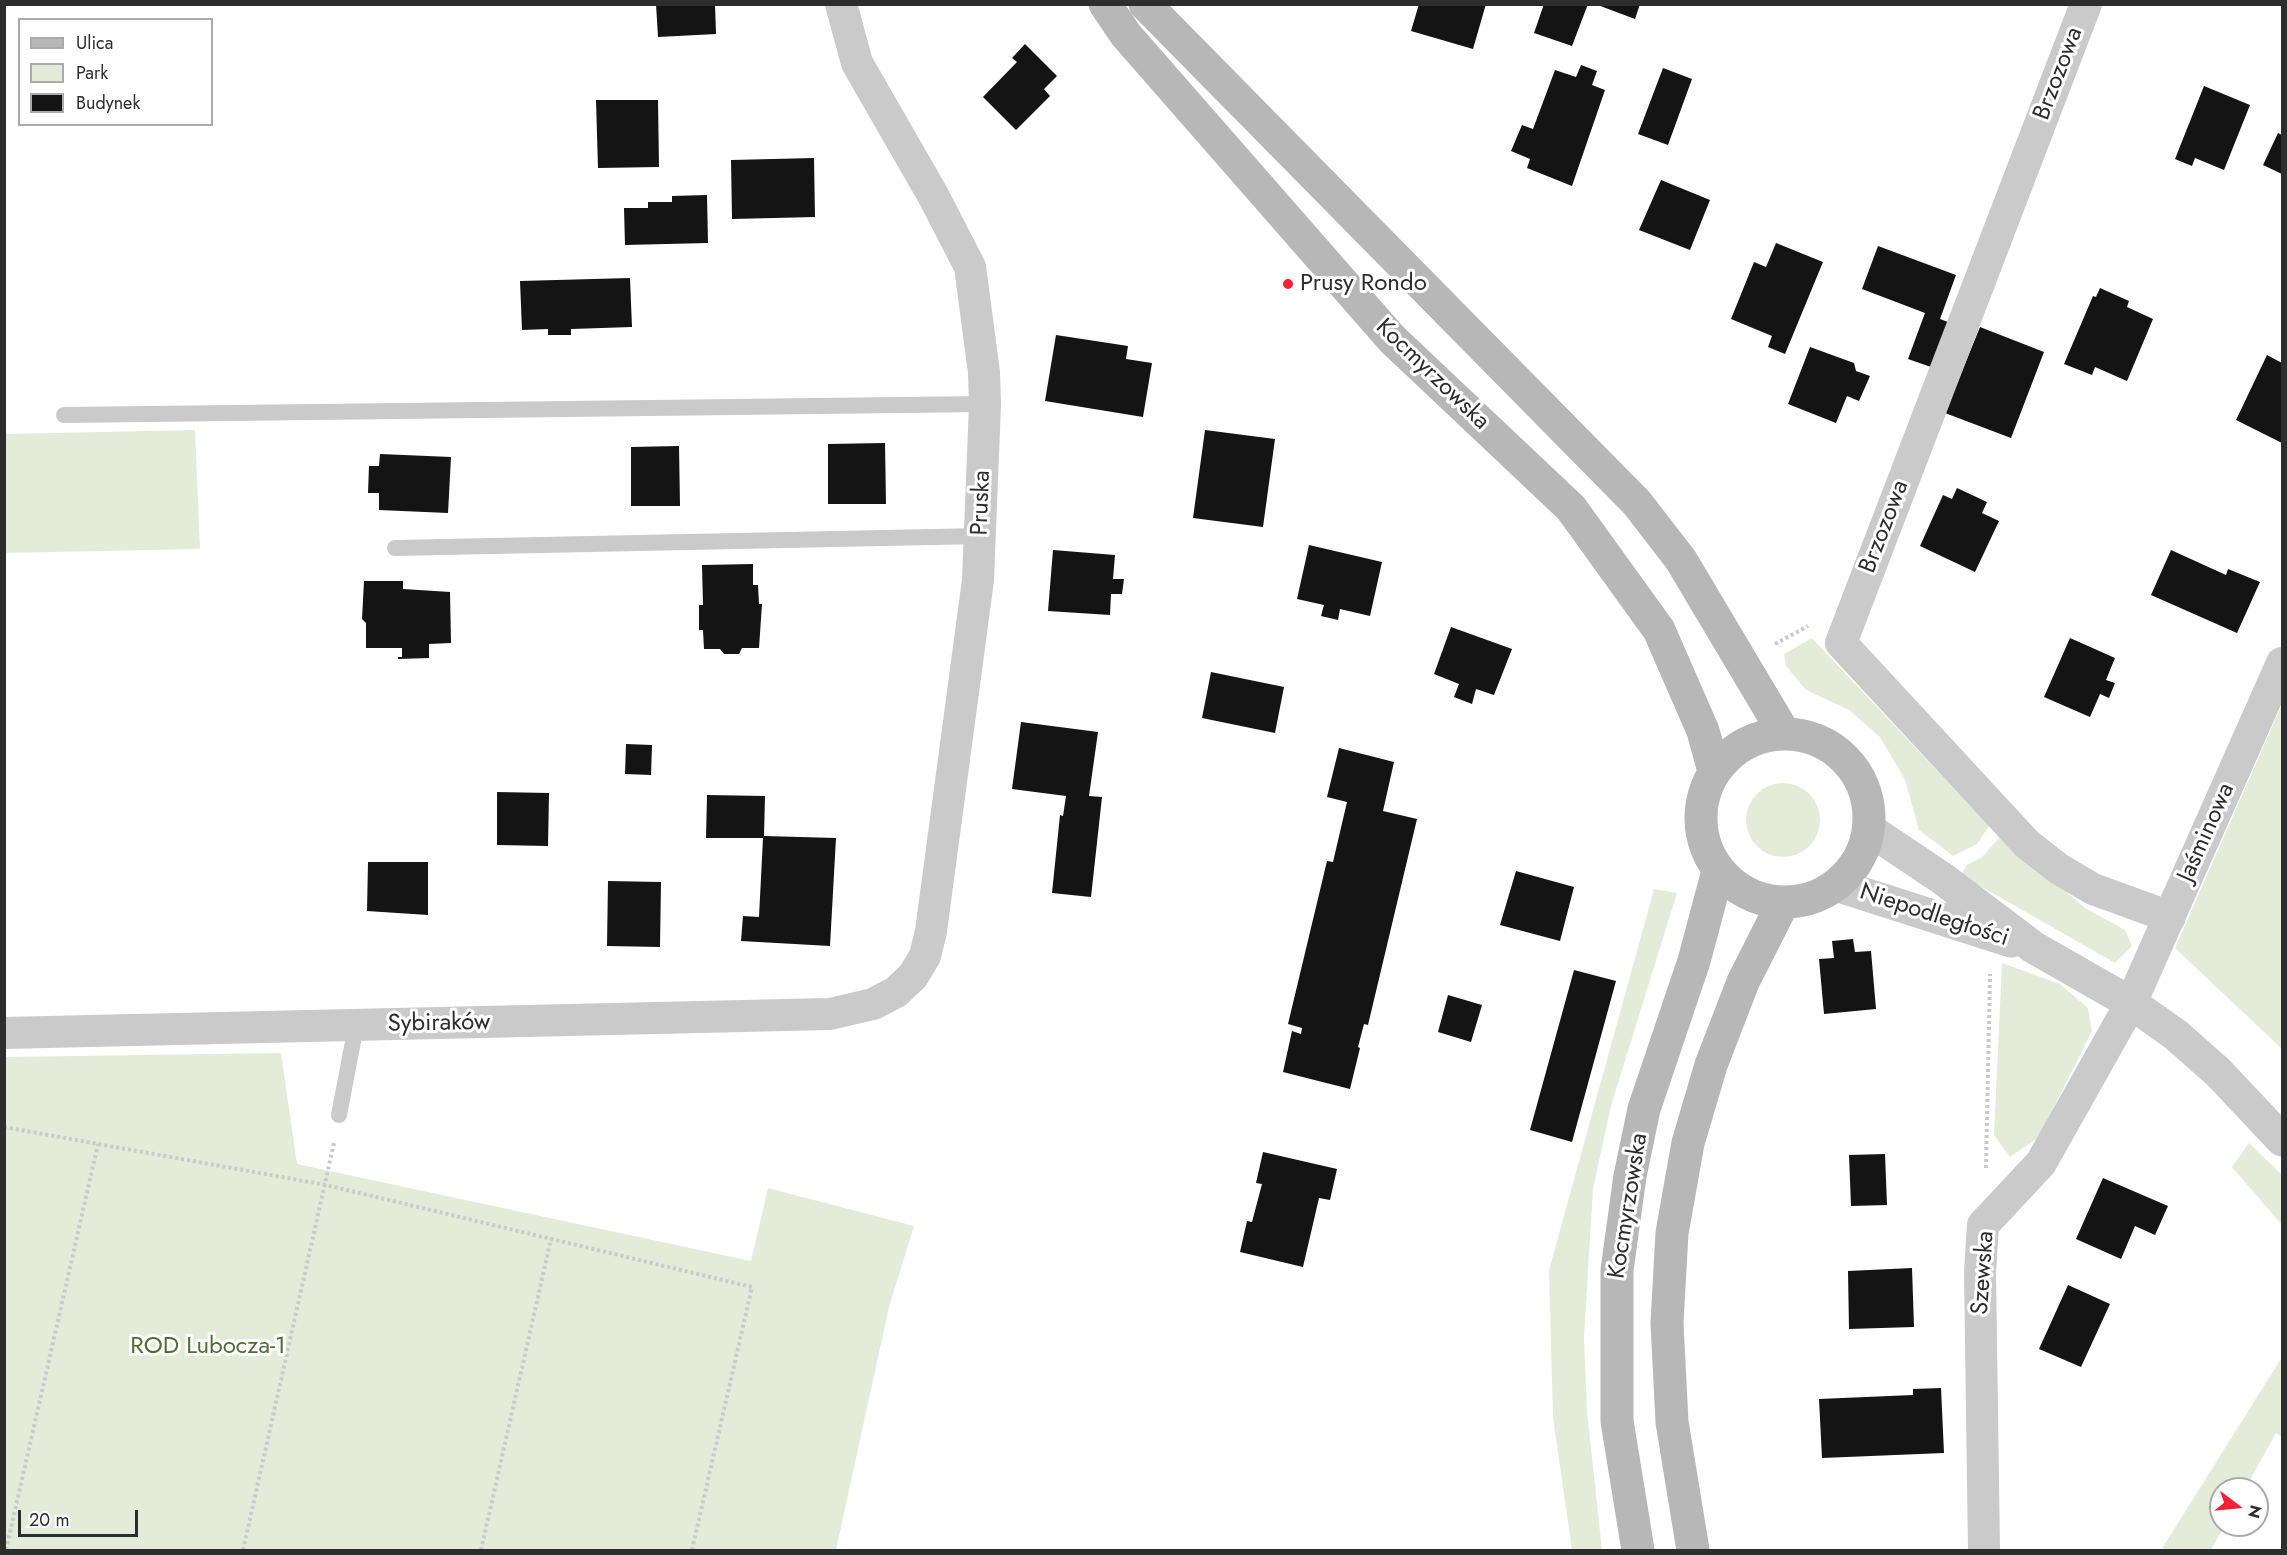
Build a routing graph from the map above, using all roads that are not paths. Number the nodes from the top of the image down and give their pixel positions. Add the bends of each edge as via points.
1 (841, 4) edge
2 (1105, 4) edge
3 (1144, 4) edge
4 (2086, 4) edge
5 (985, 404) junction
6 (64, 416) dead end
7 (981, 536) junction
8 (395, 548) dead end
9 (2283, 663) edge
10 (1784, 733) junction
11 (1714, 771) junction
12 (1870, 830) junction
13 (1718, 871) junction
14 (1836, 885) junction
15 (1783, 903) junction
16 (2170, 917) junction
17 (2033, 947) junction
18 (2131, 1003) junction
19 (873, 1004) joint
20 (356, 1026) junction
21 (4, 1033) edge
22 (339, 1115) road end
23 (2283, 1140) edge
24 (1638, 1551) edge
25 (1693, 1551) edge
26 (1984, 1551) edge

1 - 5 street, Pruska via 857,63 970,267
2 - 11 main road, Kocmyrzowska via 1126,35 1392,339 1571,508 1659,630 1703,731
3 - 10 main road via 1636,503 1681,560
4 - 16 street, Brzozowa via 1841,643 2027,844 2093,889
5 - 6 lane
5 - 7 street, Pruska
7 - 8 lane
7 - 19 street, Pruska via 931,931 925,956 913,976 896,992
9 - 16 street, Jaśminowa
10 - 11 main road via 1755,738 1732,752
10 - 12 main road via 1808,736 1832,747 1852,766 1865,789
11 - 13 main road via 1703,795 1700,822 1706,848
12 - 14 main road via 1854,866
12 - 17 street, Niepodległości
13 - 15 main road via 1748,894
13 - 24 main road, Kocmyrzowska via 1694,961 1644,1109 1617,1270 1617,1421
14 - 15 main road via 1813,898
14 - 17 street, Niepodległości
15 - 25 main road, Kocmyrzowska via 1743,982 1711,1065 1688,1143 1672,1233 1666,1323 1671,1422
16 - 18 street, Jaśminowa
17 - 18 street, Niepodległości
18 - 23 street, Niepodległości via 2218,1072
18 - 26 street, Szewska via 2041,1162 1983,1225 1980,1273
19 - 20 street, Sybiraków via 831,1014
20 - 21 street, Sybiraków
20 - 22 lane

